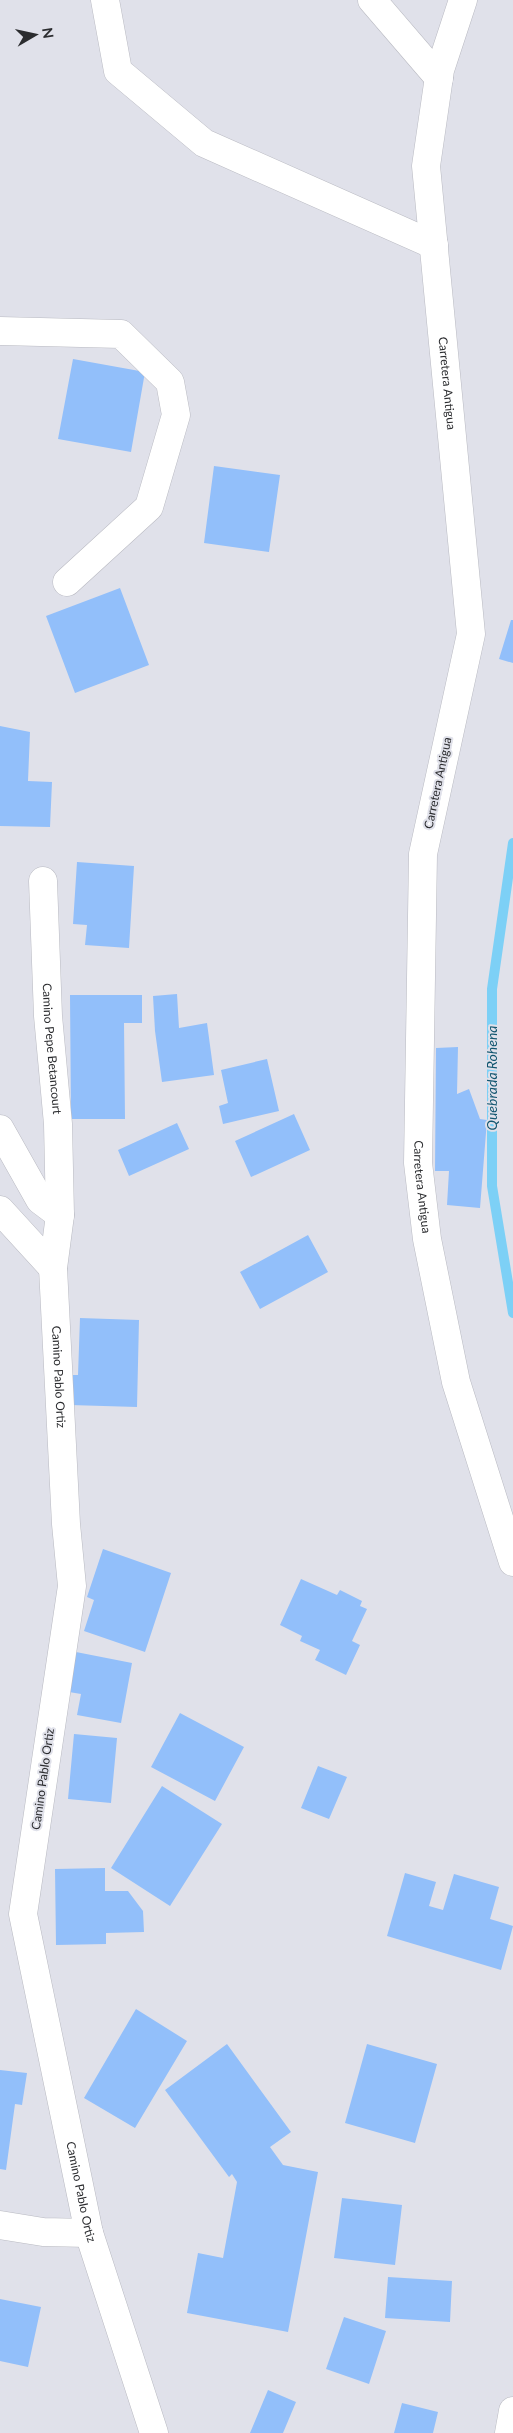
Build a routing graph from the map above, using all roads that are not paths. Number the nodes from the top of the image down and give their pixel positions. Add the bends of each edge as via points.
1 (105, 0) edge
2 (372, 0) edge
3 (462, 0) edge
4 (439, 78) junction
5 (434, 245) junction
6 (0, 331) edge
7 (67, 582) dead end
8 (43, 881) dead end
9 (0, 1129) edge
10 (0, 1210) edge
11 (60, 1216) junction
12 (53, 1268) junction
13 (513, 1562) edge
14 (0, 2225) edge
15 (88, 2233) junction
16 (513, 2411) edge
17 (154, 2433) edge
18 (509, 2433) edge

1 - 5 street via 118,70 204,143
2 - 4 street
3 - 4 street, Carretera Antigua
4 - 5 street, Carretera Antigua via 426,166
5 - 13 street, Carretera Antigua via 471,634 423,854 418,1163 427,1239 456,1382
6 - 7 street via 121,334 170,382 176,415 149,507
8 - 11 street, Camino Pepe Betancourt via 48,1016 58,1124
9 - 11 street via 40,1200
10 - 12 street
11 - 12 street, Camino Pablo Ortiz
12 - 15 street, Camino Pablo Ortiz via 72,1586 24,1914
14 - 15 street via 43,2232
15 - 17 street, Camino Pablo Ortiz
16 - 18 street

